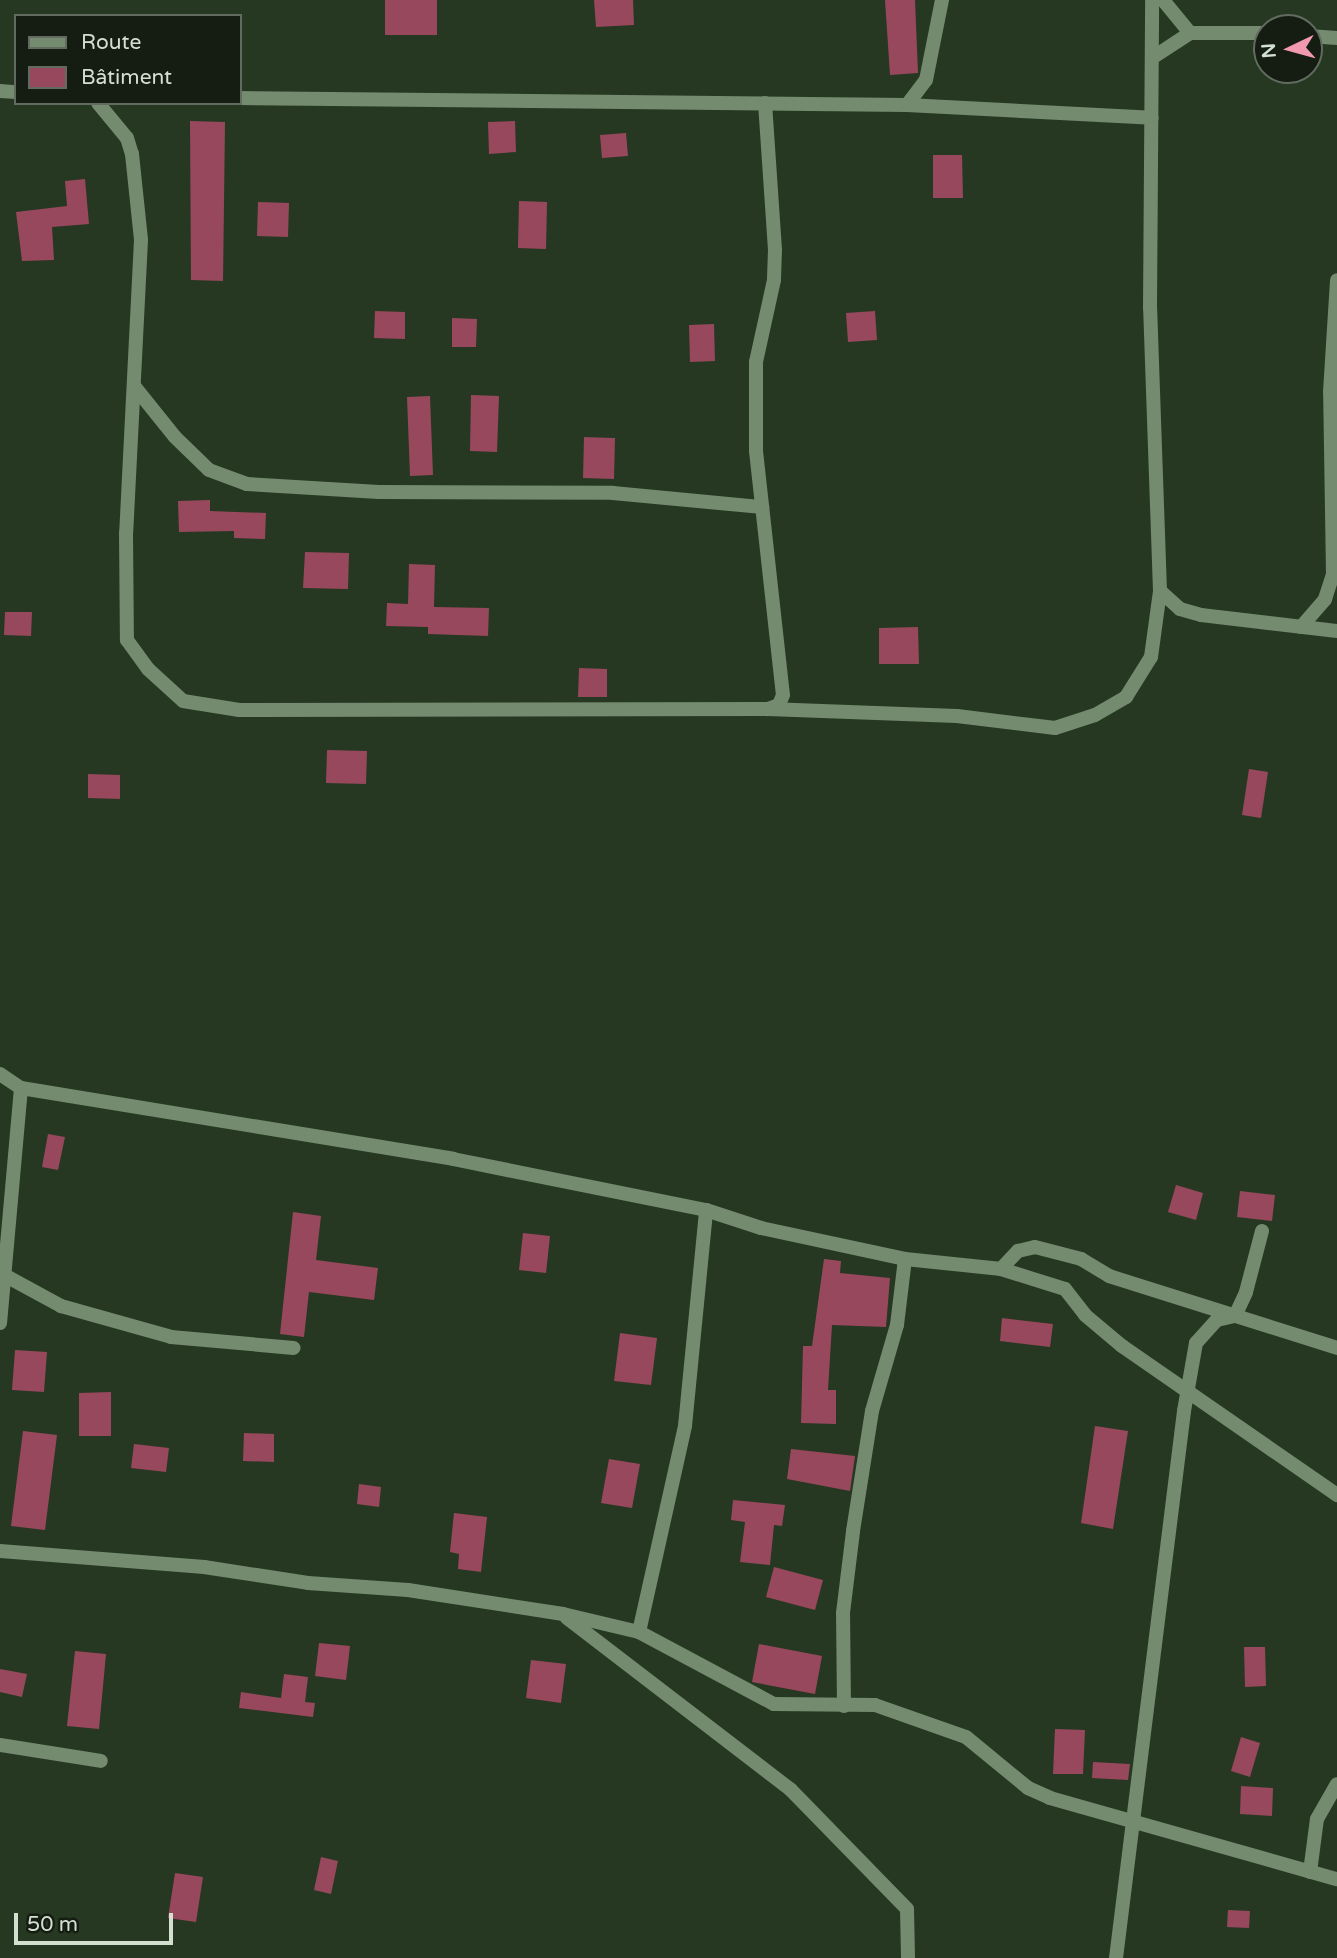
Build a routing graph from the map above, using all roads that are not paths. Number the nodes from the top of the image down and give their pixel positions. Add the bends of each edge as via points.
1 (942, 0) edge
2 (1152, 0) edge
3 (1163, 0) edge
4 (1190, 33) junction
5 (1253, 33) edge
6 (1152, 58) junction
7 (242, 98) edge
8 (765, 103) junction
9 (99, 105) edge
10 (906, 105) junction
11 (1152, 118) junction
12 (1337, 280) edge
13 (134, 386) junction
14 (762, 507) junction
15 (1160, 591) junction
16 (1301, 627) junction
17 (1337, 631) edge
18 (768, 709) junction
19 (0, 1074) edge
20 (21, 1088) junction
21 (706, 1210) junction
22 (1262, 1231) dead end
23 (905, 1259) junction
24 (1001, 1269) junction
25 (6, 1276) junction
26 (1235, 1316) junction
27 (0, 1323) edge
28 (294, 1348) dead end
29 (1337, 1348) edge
30 (1188, 1390) junction
31 (1337, 1495) edge
32 (0, 1551) edge
33 (563, 1614) junction
34 (639, 1632) junction
35 (844, 1706) junction
36 (0, 1745) edge
37 (101, 1761) dead end
38 (1337, 1784) edge
39 (1136, 1821) junction
40 (1310, 1872) junction
41 (1337, 1879) edge
42 (908, 1958) edge
43 (1116, 1958) edge

1 - 10 street via 926,80
2 - 6 street
3 - 4 street
4 - 5 street
4 - 6 street
6 - 11 street
7 - 8 street
8 - 10 street
8 - 14 street via 775,250 774,280 756,362
9 - 13 street via 127,138 132,154 141,240
10 - 11 street
11 - 15 street via 1150,308
12 - 16 street via 1330,392 1333,575 1325,599
13 - 14 street via 209,470 247,484 379,492 613,494
13 - 18 street via 126,533 127,640 148,669 183,701 239,710
14 - 18 street via 783,695 779,705
15 - 16 street via 1181,610
15 - 18 street via 1151,657 1126,697 1095,715 1055,728 957,716
16 - 17 street
19 - 20 street
20 - 21 street via 453,1159
20 - 25 street
21 - 23 street via 761,1228
21 - 34 street via 685,1426
22 - 26 street
23 - 24 street
23 - 35 street via 897,1325 872,1411 853,1531 842,1613
24 - 26 street via 1018,1251 1035,1247 1081,1259 1109,1276
24 - 30 street via 1065,1289 1085,1315 1122,1346
25 - 27 street
25 - 28 street via 61,1306 171,1337
26 - 29 street
26 - 30 street via 1217,1320 1196,1343
30 - 31 street
30 - 39 street
32 - 33 street via 248,1571 307,1583 408,1590
33 - 34 street
33 - 42 street via 791,1790 907,1909
34 - 35 street via 775,1704
35 - 39 street via 875,1705 966,1737 1028,1788
36 - 37 street
38 - 40 street via 1317,1819
39 - 40 street
39 - 43 street
40 - 41 street

